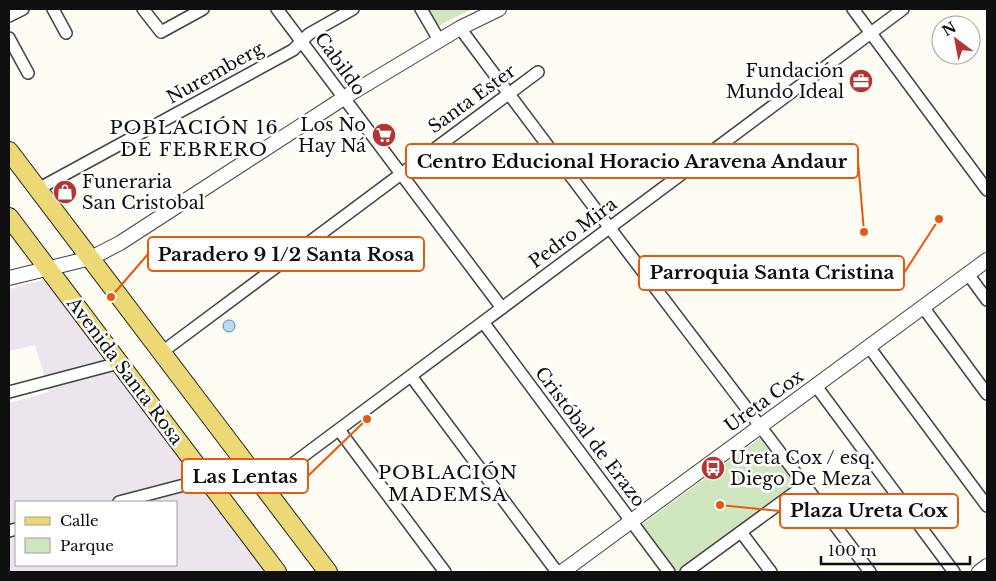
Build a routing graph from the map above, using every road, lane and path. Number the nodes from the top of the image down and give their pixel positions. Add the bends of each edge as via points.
1 (23, 9) edge
2 (53, 9) edge
3 (143, 9) edge
4 (203, 9) edge
5 (277, 9) edge
6 (353, 9) edge
7 (421, 9) edge
8 (499, 9) edge
9 (853, 9) edge
10 (903, 9) edge
11 (483, 12) edge
12 (9, 16) edge
13 (460, 28) junction
14 (66, 33) dead end
15 (871, 33) junction
16 (9, 38) edge
17 (439, 40) junction
18 (302, 42) junction
19 (538, 72) dead end
20 (28, 73) dead end
21 (508, 93) junction
22 (344, 99) junction
23 (9, 151) edge
24 (400, 173) junction
25 (38, 189) junction
26 (987, 190) edge
27 (9, 217) edge
28 (608, 228) junction
29 (91, 258) junction
30 (987, 260) edge
31 (47, 268) junction
32 (970, 272) junction
33 (9, 278) edge
34 (987, 291) edge
35 (987, 300) edge
36 (922, 307) junction
37 (502, 308) junction
38 (483, 322) junction
39 (869, 347) junction
40 (162, 352) junction
41 (119, 363) junction
42 (411, 376) junction
43 (816, 386) junction
44 (9, 392) edge
45 (987, 394) edge
46 (761, 426) junction
47 (339, 430) junction
48 (207, 479) junction
49 (805, 485) junction
50 (263, 486) junction
51 (124, 501) edge
52 (987, 506) edge
53 (631, 522) junction
54 (741, 532) junction
55 (987, 566) edge
56 (277, 572) edge
57 (328, 572) edge
58 (445, 572) edge
59 (557, 572) edge
60 (562, 572) edge
61 (669, 572) edge
62 (686, 572) edge
63 (771, 572) edge
64 (870, 572) edge
65 (954, 572) edge
66 (979, 572) edge

1 - 12 street
2 - 14 street
3 - 4 street via 161,32
5 - 18 street, Cabildo
6 - 18 street, Nuremberg via 309,34
7 - 17 street
8 - 11 street
9 - 15 street
10 - 15 street, Pedro Mira
11 - 13 street
13 - 17 street
13 - 21 street
15 - 26 street
15 - 28 street, Pedro Mira
16 - 20 street
17 - 22 street
18 - 22 street, Cabildo
18 - 25 street, Nuremberg via 293,50
19 - 21 street, Santa Ester
21 - 24 street, Santa Ester
21 - 28 street
22 - 24 street, Cabildo
22 - 29 street via 132,236
23 - 25 main road
24 - 37 street, Cabildo
24 - 40 street, Santa Ester
25 - 29 main road
27 - 31 main road, Avenida Santa Rosa
28 - 37 street, Pedro Mira
28 - 46 street
29 - 31 street
29 - 40 main road
30 - 32 street, Ureta Cox
31 - 33 street
31 - 41 main road, Avenida Santa Rosa
32 - 34 street
32 - 35 street
32 - 36 street, Ureta Cox
36 - 39 street, Ureta Cox
36 - 45 street
37 - 38 street, Pedro Mira
38 - 42 street, Pedro Mira
38 - 53 street, Cristóbal de Erazo
39 - 43 street, Ureta Cox
39 - 52 street
40 - 50 main road
41 - 44 street
41 - 48 main road, Avenida Santa Rosa
42 - 47 street, Pedro Mira
42 - 59 street
43 - 46 street, Ureta Cox
43 - 65 street
46 - 49 street
46 - 53 street, Ureta Cox
47 - 50 street, Pedro Mira
47 - 58 street
48 - 51 street
48 - 56 main road, Avenida Santa Rosa
49 - 54 street
49 - 64 street
50 - 57 main road
53 - 60 street, Ureta Cox
53 - 61 street, Cristóbal de Erazo
54 - 62 street
54 - 63 street
55 - 66 street

